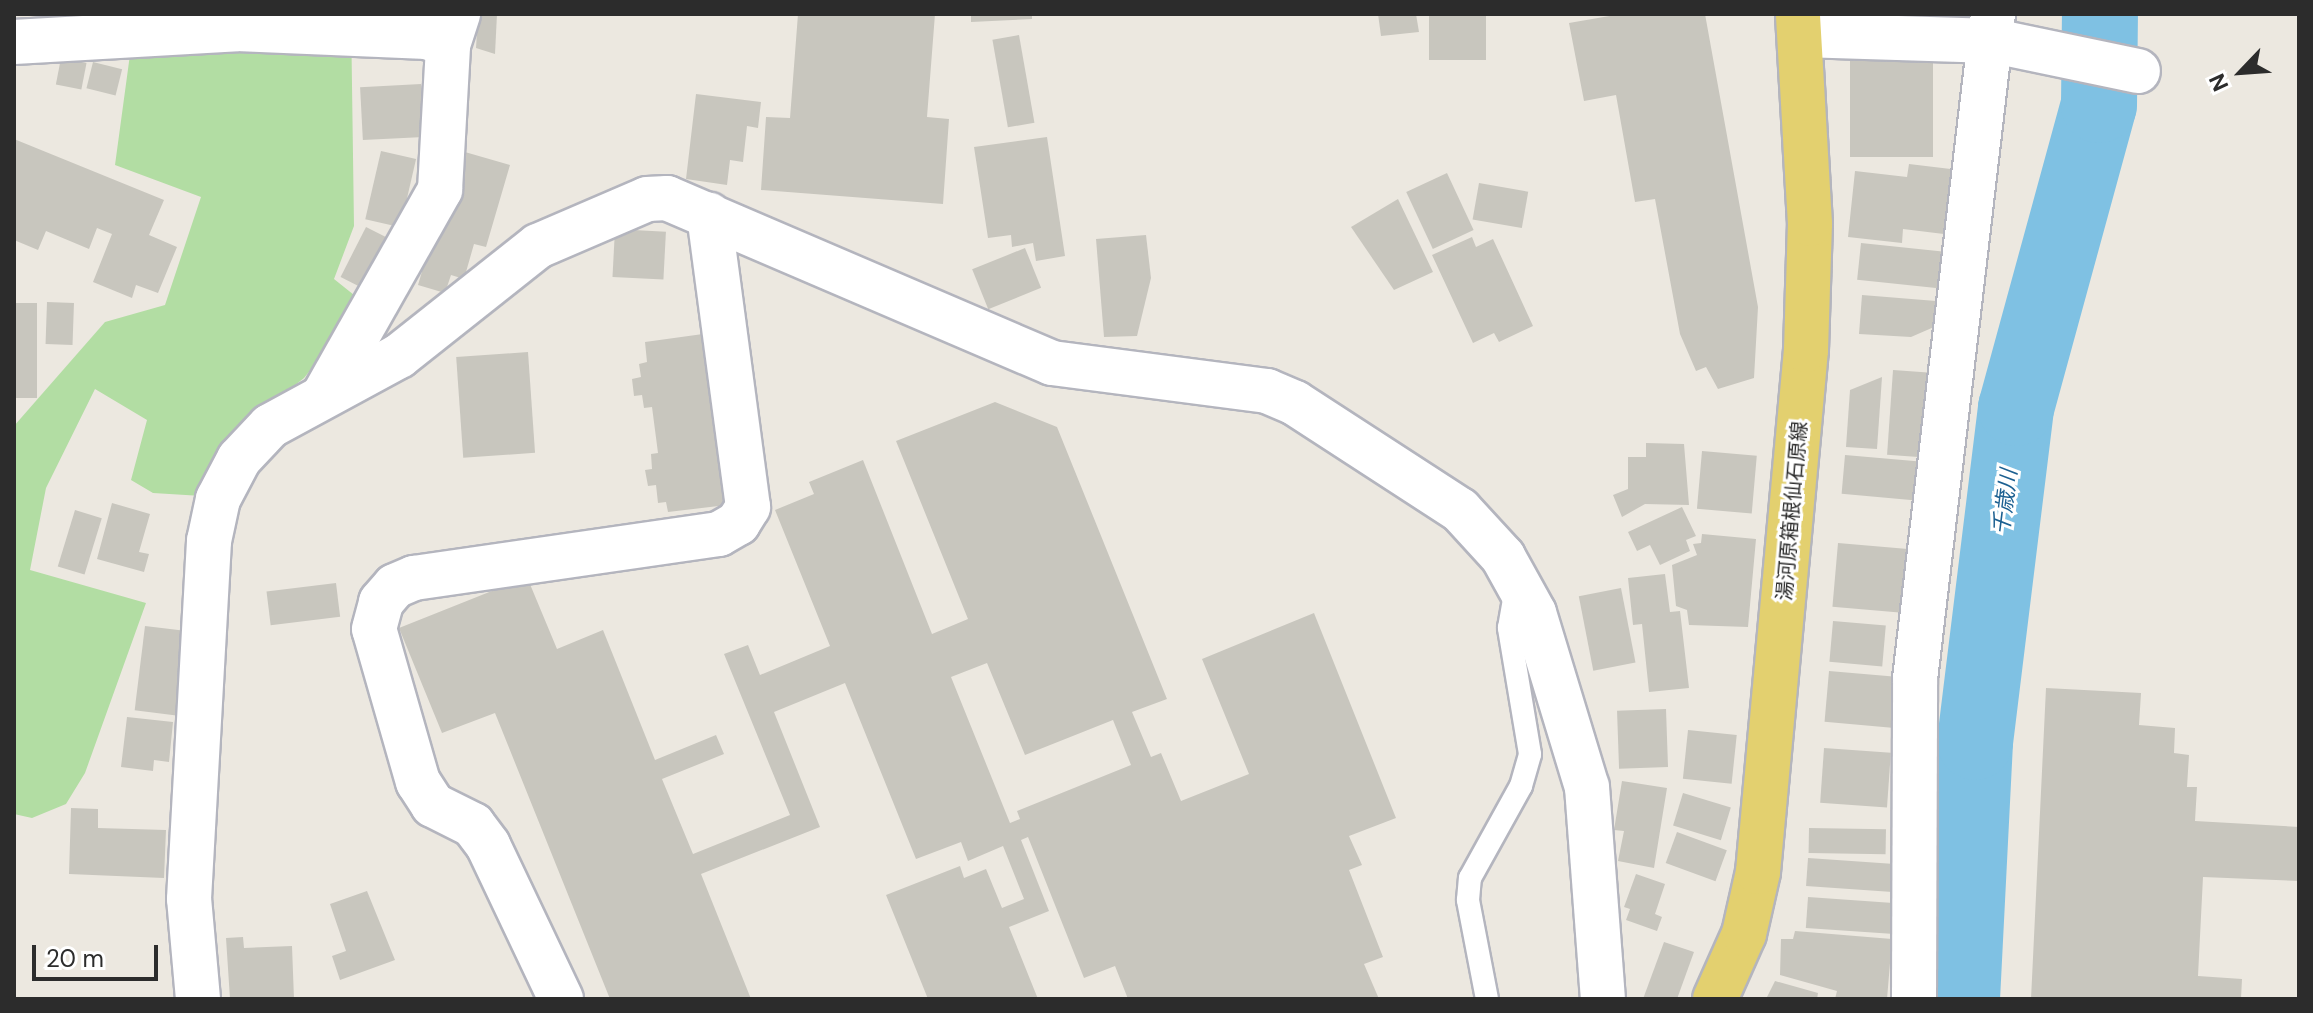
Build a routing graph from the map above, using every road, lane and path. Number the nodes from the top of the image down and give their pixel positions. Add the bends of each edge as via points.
1 (1800, 24) edge
2 (453, 30) edge
3 (2001, 33) edge
4 (14, 42) edge
5 (2138, 71) dead end
6 (709, 215) junction
7 (323, 397) junction
8 (1517, 582) junction
9 (198, 999) edge
10 (561, 999) edge
11 (1487, 999) edge
12 (1603, 999) edge
13 (1715, 999) edge
14 (1914, 999) edge

1 - 3 street
1 - 13 main road, 湯河原箱根仙石原線 via 1810,224 1806,350 1784,610 1758,872 1744,934
2 - 4 street via 427,37 237,29
2 - 7 street via 440,190
3 - 5 street
3 - 14 street via 1915,679
6 - 7 street via 667,198 626,203 538,246 399,356
6 - 8 street via 1052,363 1267,391 1295,403 1460,510 1503,557
6 - 10 street via 748,507 738,523 719,534 414,578 395,586 381,602 374,629 418,782 433,805 473,825 488,845
7 - 9 street via 270,426 239,459 218,499 209,541 189,899
8 - 11 lane via 1509,628 1530,754 1521,786 1470,878 1468,900
8 - 12 street via 1534,613 1587,787

